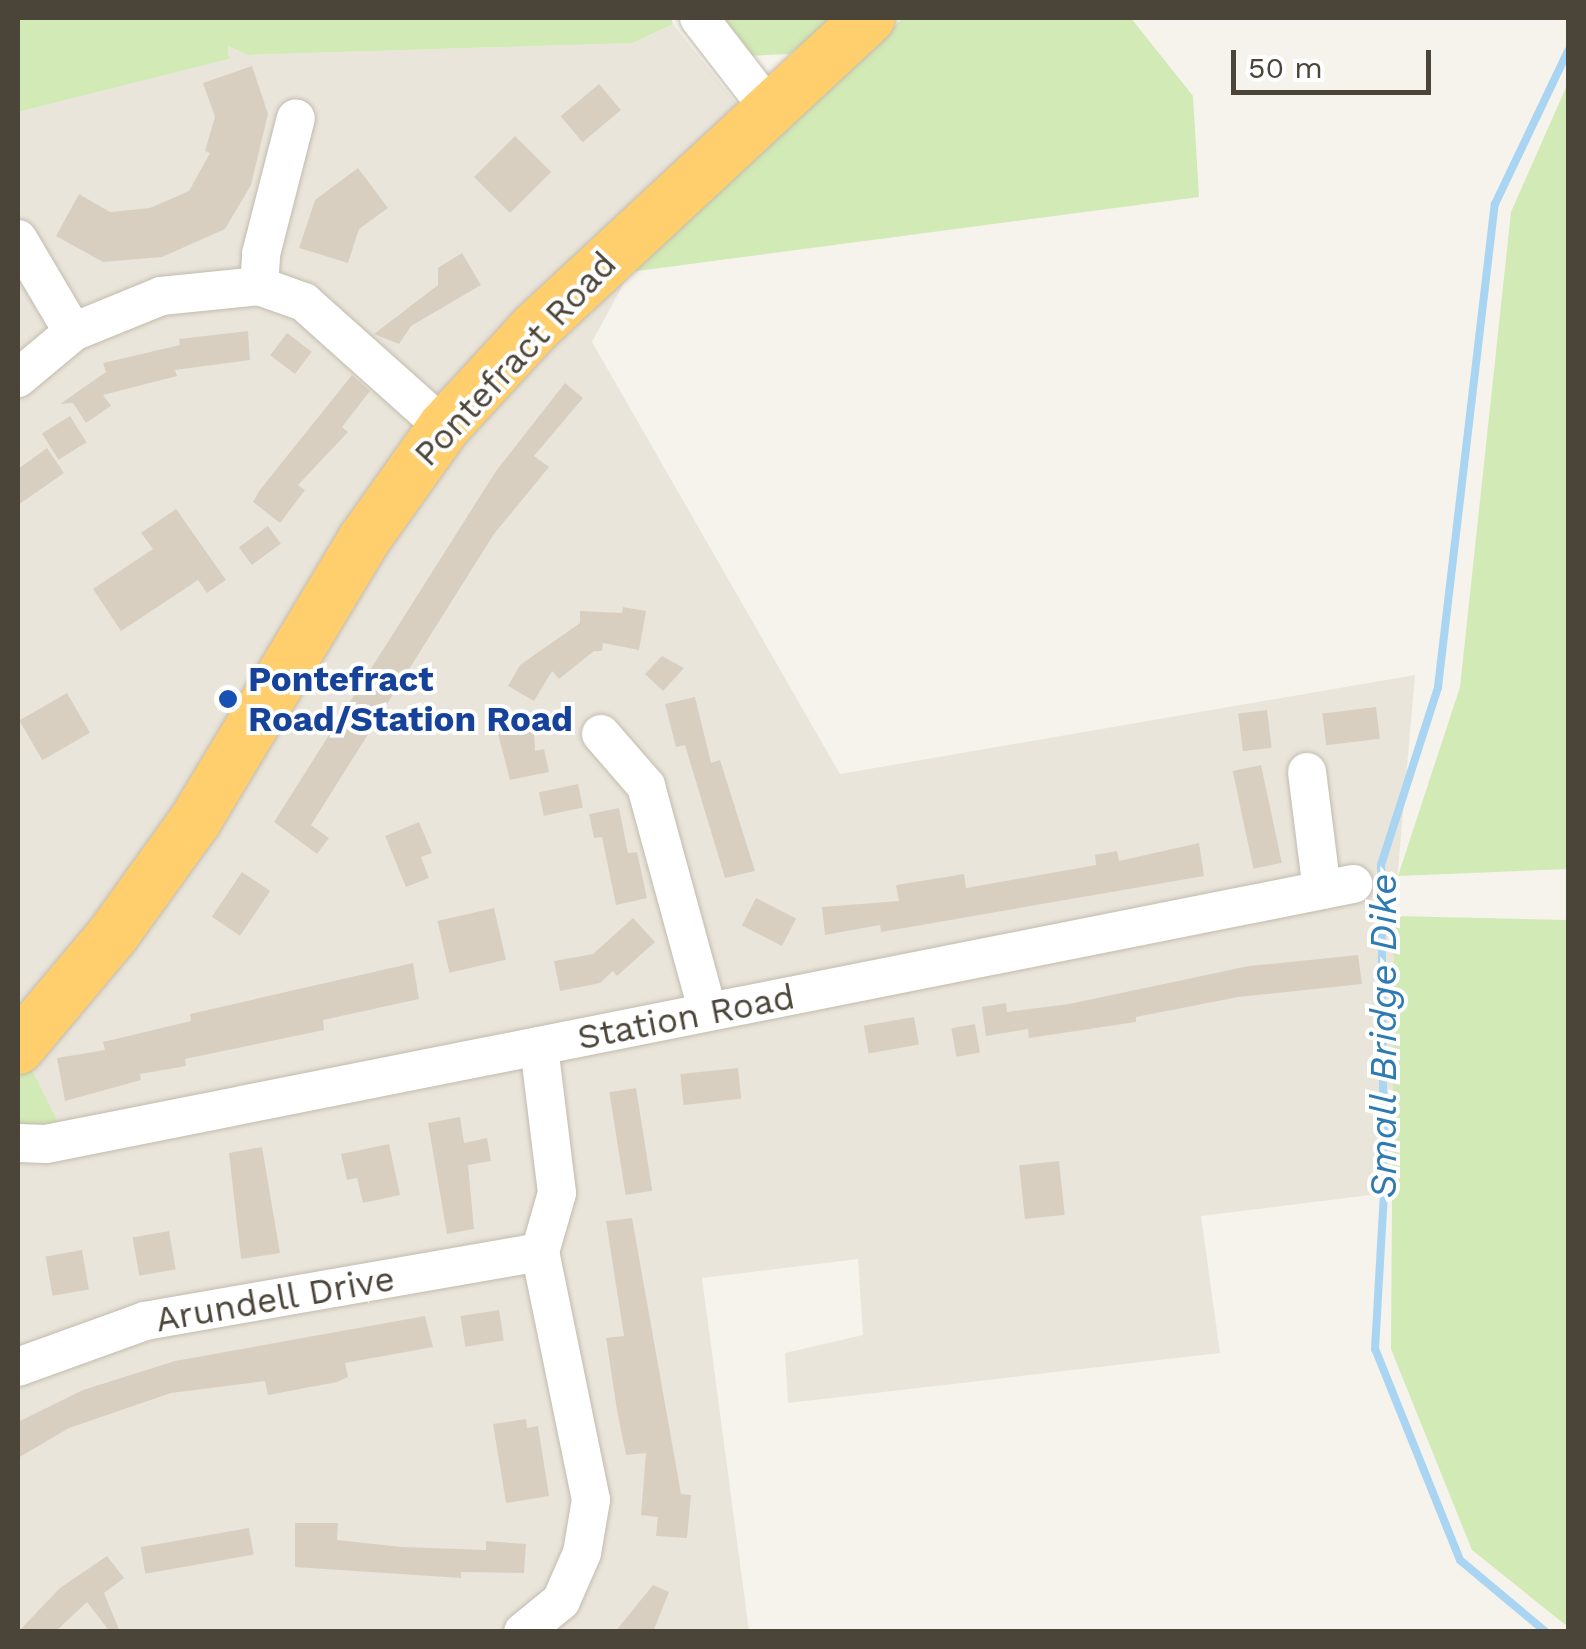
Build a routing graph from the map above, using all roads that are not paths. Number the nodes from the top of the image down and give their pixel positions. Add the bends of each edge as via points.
1 (699, 18) edge
2 (870, 18) edge
3 (757, 92) dead end
4 (296, 118) dead end
5 (18, 239) edge
6 (259, 286) junction
7 (73, 332) junction
8 (18, 378) edge
9 (444, 426) junction
10 (602, 734) dead end
11 (1307, 772) dead end
12 (708, 1012) junction
13 (539, 1046) junction
14 (18, 1048) edge
15 (18, 1143) edge
16 (540, 1252) junction
17 (18, 1367) edge
18 (523, 1632) edge

1 - 3 street
2 - 9 highway, Pontefract Road via 535,328
4 - 6 street via 260,254
5 - 7 street
6 - 7 street via 161,296
6 - 9 street via 304,302
7 - 8 street
9 - 14 highway, Pontefract Road via 362,541 284,682 175,850
10 - 12 street via 646,786
11 - 12 street, Station Road via 1326,820 1338,887
12 - 13 street, Station Road
13 - 15 street, Station Road via 46,1144
13 - 16 street via 557,1193
16 - 17 street, Arundell Drive via 144,1322
16 - 18 street via 591,1500 582,1554 561,1601

